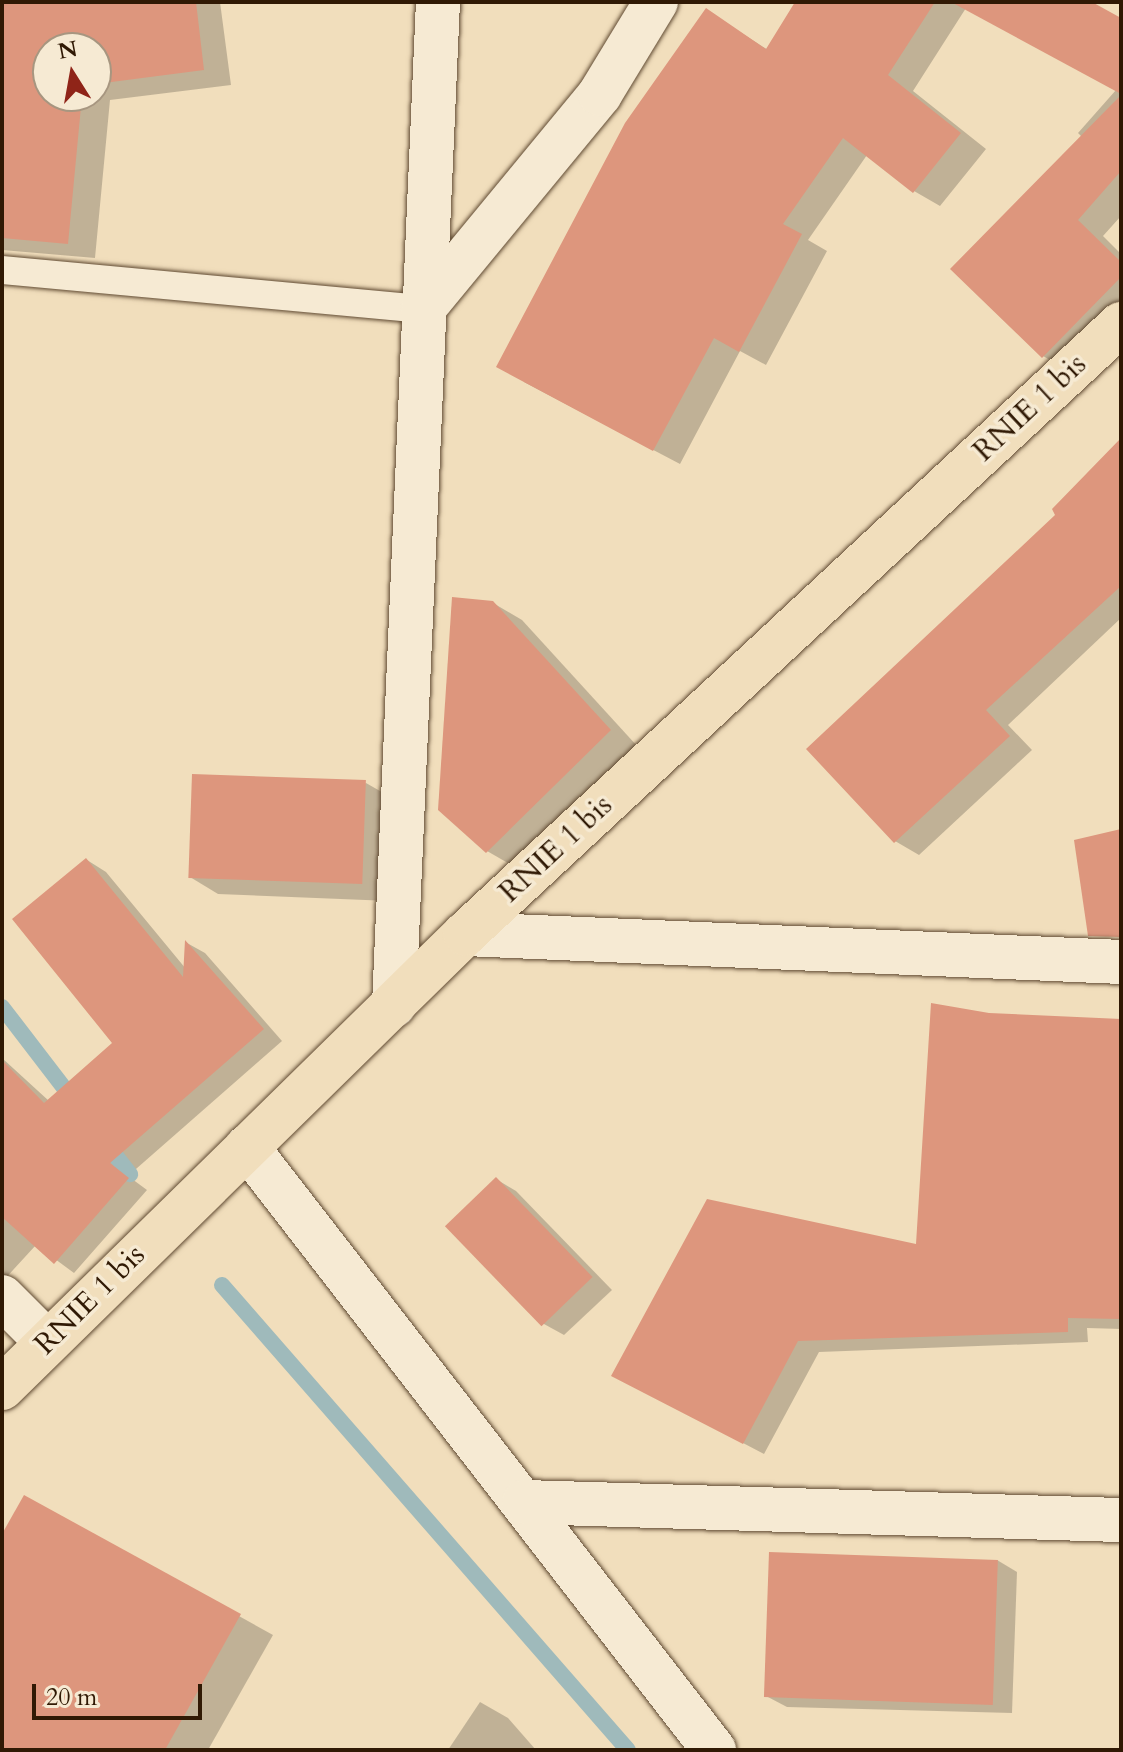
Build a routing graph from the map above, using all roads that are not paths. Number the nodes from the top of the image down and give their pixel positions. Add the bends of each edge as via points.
1 (438, 2) edge
2 (656, 2) edge
3 (2, 270) edge
4 (423, 309) junction
5 (1121, 324) edge
6 (465, 934) junction
7 (1121, 962) edge
8 (394, 1005) junction
9 (247, 1147) junction
10 (2, 1297) edge
11 (47, 1342) junction
12 (2, 1388) edge
13 (524, 1502) junction
14 (1121, 1520) edge
15 (714, 1750) edge

1 - 4 street
2 - 4 street via 600,94
3 - 4 lane
4 - 8 street
5 - 6 main road, RNIE 1 bis
6 - 7 street
6 - 8 main road, RNIE 1 bis
8 - 9 main road, RNIE 1 bis
9 - 11 main road, RNIE 1 bis
9 - 13 street
10 - 11 street
11 - 12 main road, RNIE 1 bis
13 - 14 street
13 - 15 street

